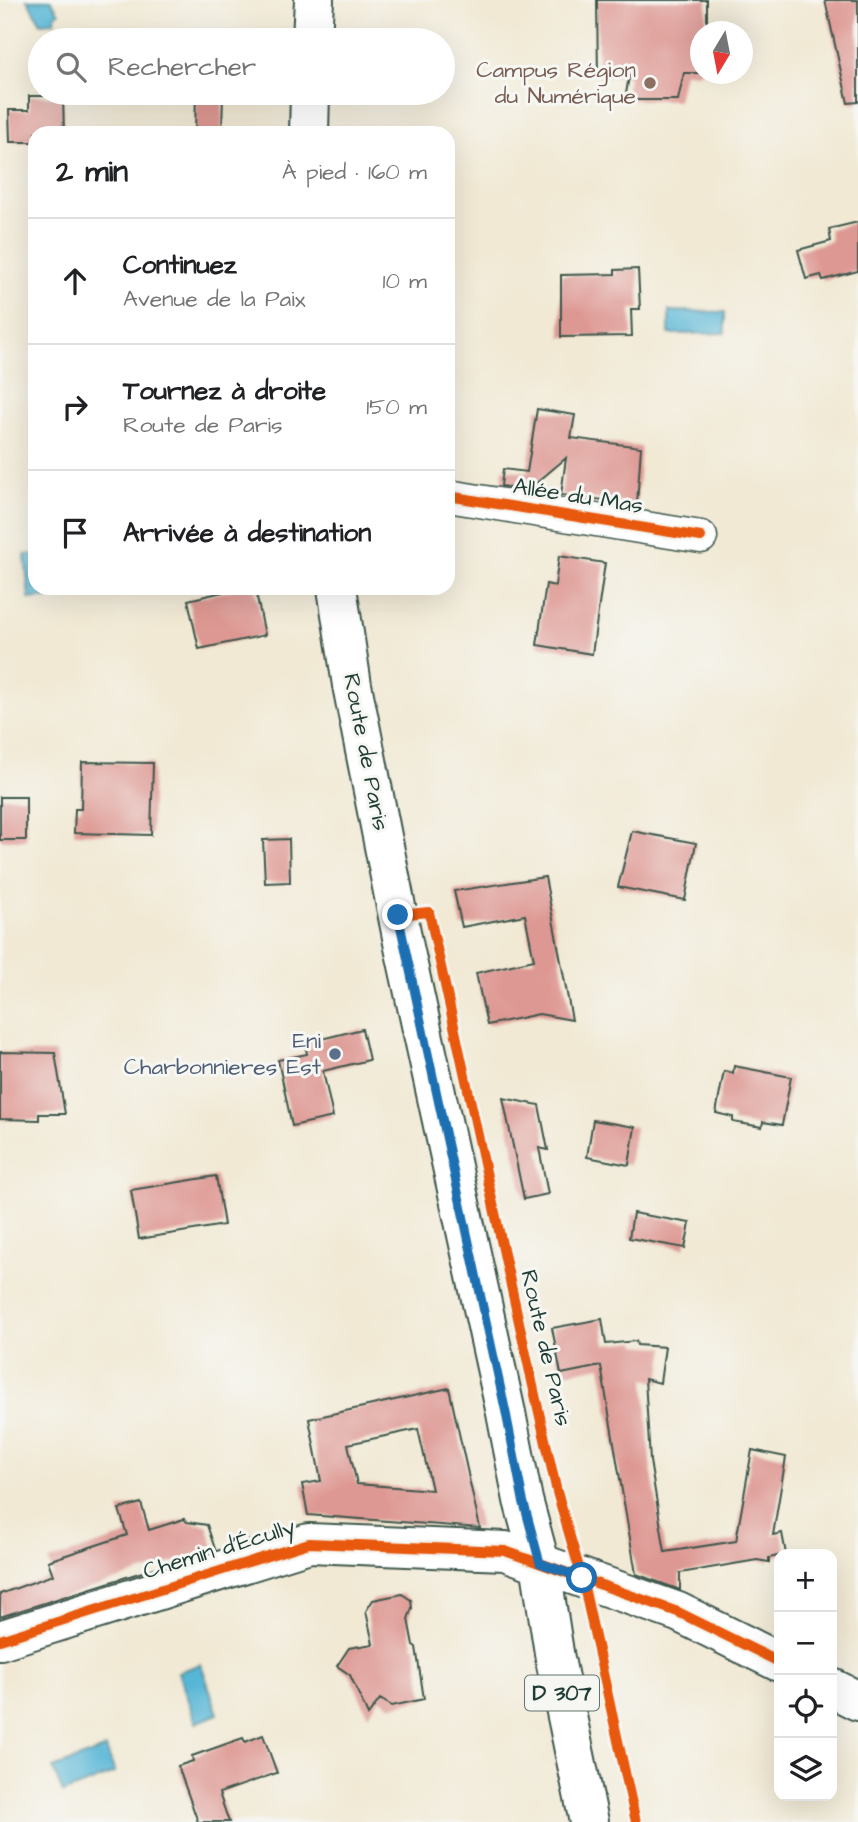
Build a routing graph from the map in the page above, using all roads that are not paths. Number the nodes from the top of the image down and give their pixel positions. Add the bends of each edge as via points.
1 (314, 0) edge
2 (313, 28) edge
3 (310, 105) edge
4 (309, 126) edge
5 (455, 497) edge
6 (701, 537) dead end
7 (338, 595) edge
8 (540, 1563) junction
9 (0, 1640) edge
10 (774, 1660) edge
11 (837, 1690) edge
12 (858, 1701) edge
13 (590, 1822) edge

1 - 2 main road
3 - 4 main road
5 - 6 street, Allée du Mas
7 - 8 main road, Route de Paris / D 307 via 404,947
8 - 9 main road, Chemin d'Écully via 506,1551 309,1543
8 - 10 main road, Chemin d'Écully via 678,1612
8 - 13 main road, Route de Paris / D 307 via 557,1670
11 - 12 main road

